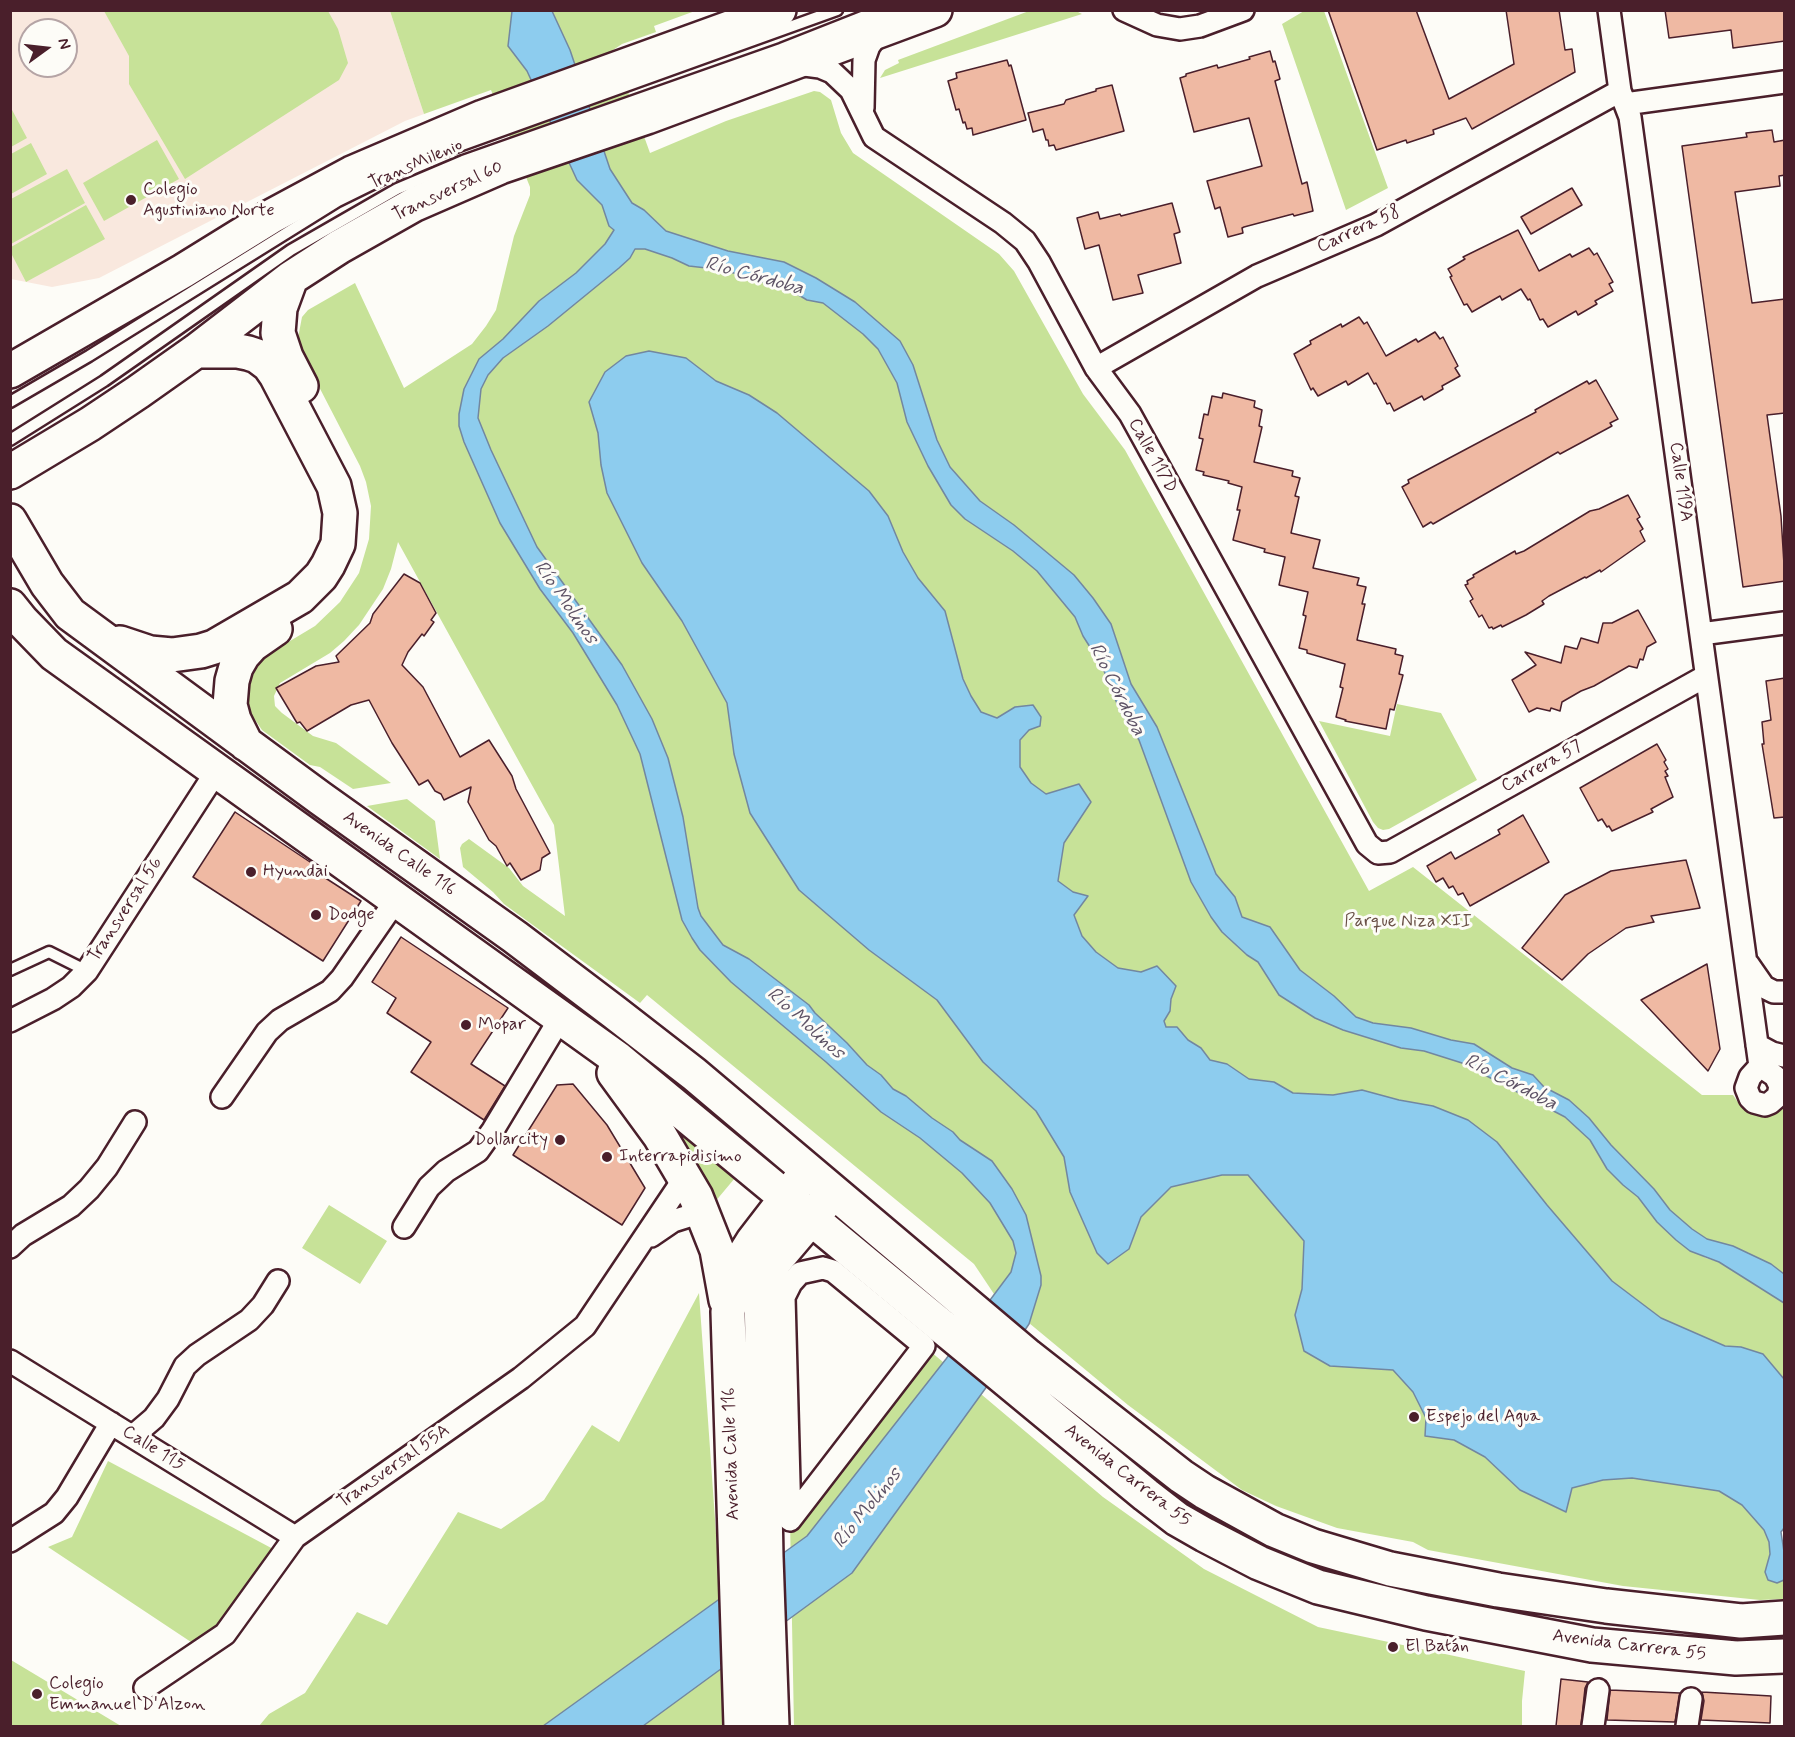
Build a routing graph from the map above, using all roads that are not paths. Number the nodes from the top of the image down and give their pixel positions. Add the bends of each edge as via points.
1 (779, 10) edge
2 (837, 10) edge
3 (935, 10) edge
4 (1124, 10) edge
5 (1243, 10) edge
6 (1609, 10) edge
7 (880, 21) edge
8 (794, 64) junction
9 (632, 75) junction
10 (1785, 82) edge
11 (1622, 97) junction
12 (644, 108) junction
13 (864, 115) junction
14 (486, 126) junction
15 (433, 156) dead end
16 (497, 158) junction
17 (412, 165) dead end
18 (291, 278) junction
19 (45, 351) junction
20 (196, 351) junction
21 (10, 362) edge
22 (1096, 368) junction
23 (10, 371) edge
24 (10, 402) edge
25 (10, 440) edge
26 (10, 472) edge
27 (10, 521) edge
28 (14, 619) edge
29 (1785, 623) edge
30 (95, 633) junction
31 (1701, 634) junction
32 (1706, 676) junction
33 (246, 744) junction
34 (216, 772) junction
35 (1378, 853) joint
36 (396, 900) junction
37 (1744, 955) junction
38 (10, 970) edge
39 (87, 971) junction
40 (1785, 992) edge
41 (561, 1017) junction
42 (10, 1021) edge
43 (1785, 1056) edge
44 (222, 1097) dead end
45 (135, 1122) dead end
46 (808, 1170) junction
47 (685, 1177) junction
48 (834, 1191) junction
49 (799, 1208) junction
50 (704, 1214) junction
51 (404, 1227) dead end
52 (641, 1244) junction
53 (10, 1246) edge
54 (278, 1281) dead end
55 (728, 1312) junction
56 (938, 1340) junction
57 (10, 1361) edge
58 (1018, 1368) junction
59 (111, 1423) junction
60 (133, 1436) junction
61 (295, 1537) junction
62 (10, 1541) edge
63 (1785, 1618) edge
64 (1785, 1656) edge
65 (145, 1688) dead end
66 (1598, 1690) dead end
67 (1691, 1699) dead end
68 (741, 1726) edge
69 (772, 1726) edge
70 (1598, 1726) edge
71 (1687, 1726) edge

1 - 9 main road
2 - 9 lane
3 - 7 main road, Transversal 60
4 - 5 street via 1157,25 1180,29
6 - 11 street, Calle 119A
7 - 8 main road, Transversal 60
7 - 12 lane via 791,45
7 - 13 street, Calle 117D via 864,60
8 - 12 main road, Transversal 60
8 - 13 street, Calle 117D via 832,72 851,90
9 - 14 main road
10 - 11 street, Carrera 58
11 - 22 street, Carrera 58 via 1376,225 1257,276
11 - 31 street, Calle 119A via 1630,117
12 - 16 main road, Transversal 60
13 - 22 street, Calle 117D via 874,137 1025,241
14 - 15 lane, TransMilenio
14 - 19 main road via 352,173 301,199
16 - 18 main road, Transversal 60
16 - 25 lane, TransMilenio via 463,161 397,189 330,227
17 - 24 lane, TransMilenio via 338,201
18 - 20 main road, Transversal 60
18 - 33 main road via 280,308 281,345 348,481 354,529 345,560 322,598 307,612 252,645 236,667 230,705
19 - 21 main road
19 - 23 main road
20 - 26 main road, Transversal 60 via 90,424
20 - 30 main road via 249,353 269,365 334,486 340,513 338,544 321,576 300,597 201,651 150,653
22 - 35 street, Calle 117D via 1130,414 1367,844
27 - 30 main road, Avenida Calle 116 via 58,600
28 - 34 main road via 54,654
29 - 31 street
30 - 33 main road, Avenida Calle 116
31 - 32 street, Calle 119A
32 - 35 street, Carrera 57 via 1390,852
32 - 37 street, Calle 119A
33 - 46 main road, Avenida Calle 116 via 614,1012
34 - 36 main road
34 - 39 street, Transversal 56
36 - 41 main road
36 - 44 street via 342,978 330,991 267,1032
37 - 40 street, Calle 119A via 1764,987
37 - 43 street, Calle 119A via 1758,1056
38 - 39 lane via 49,952
39 - 42 street, Transversal 56 via 53,999
41 - 47 main road via 629,1091
41 - 49 main road
41 - 51 street via 478,1151 429,1187
45 - 53 street via 89,1189 71,1206
46 - 48 main road, Avenida Calle 116
46 - 49 main road, Avenida Calle 116
47 - 50 main road
47 - 52 street, Transversal 55A
48 - 49 main road, Avenida Calle 116
48 - 58 main road, Avenida Carrera 55 via 971,1307
49 - 55 main road, Avenida Calle 116 via 753,1241 735,1275
49 - 56 main road, Avenida Carrera 55
49 - 69 main road, Avenida Calle 116 via 762,1290
50 - 52 street, Transversal 55A via 673,1221
50 - 55 main road via 717,1250
52 - 61 street, Transversal 55A via 592,1318 578,1332 520,1378
54 - 60 street via 249,1320 185,1366 154,1418
55 - 68 main road, Avenida Calle 116
56 - 56 street via 889,1392 790,1520 783,1297 791,1283 800,1273 810,1270 833,1271
56 - 58 main road, Avenida Carrera 55
57 - 59 street, Calle 115
58 - 63 main road, Avenida Carrera 55 via 1197,1487 1247,1516 1313,1546 1390,1569 1498,1590 1698,1617 1741,1621
58 - 64 main road, Avenida Carrera 55 via 1177,1519 1259,1563 1318,1587 1372,1602 1592,1645 1736,1658
59 - 60 street, Calle 115
59 - 62 street via 54,1513
60 - 61 street, Calle 115
61 - 65 street, Transversal 55A via 225,1634
66 - 70 street
67 - 71 street

